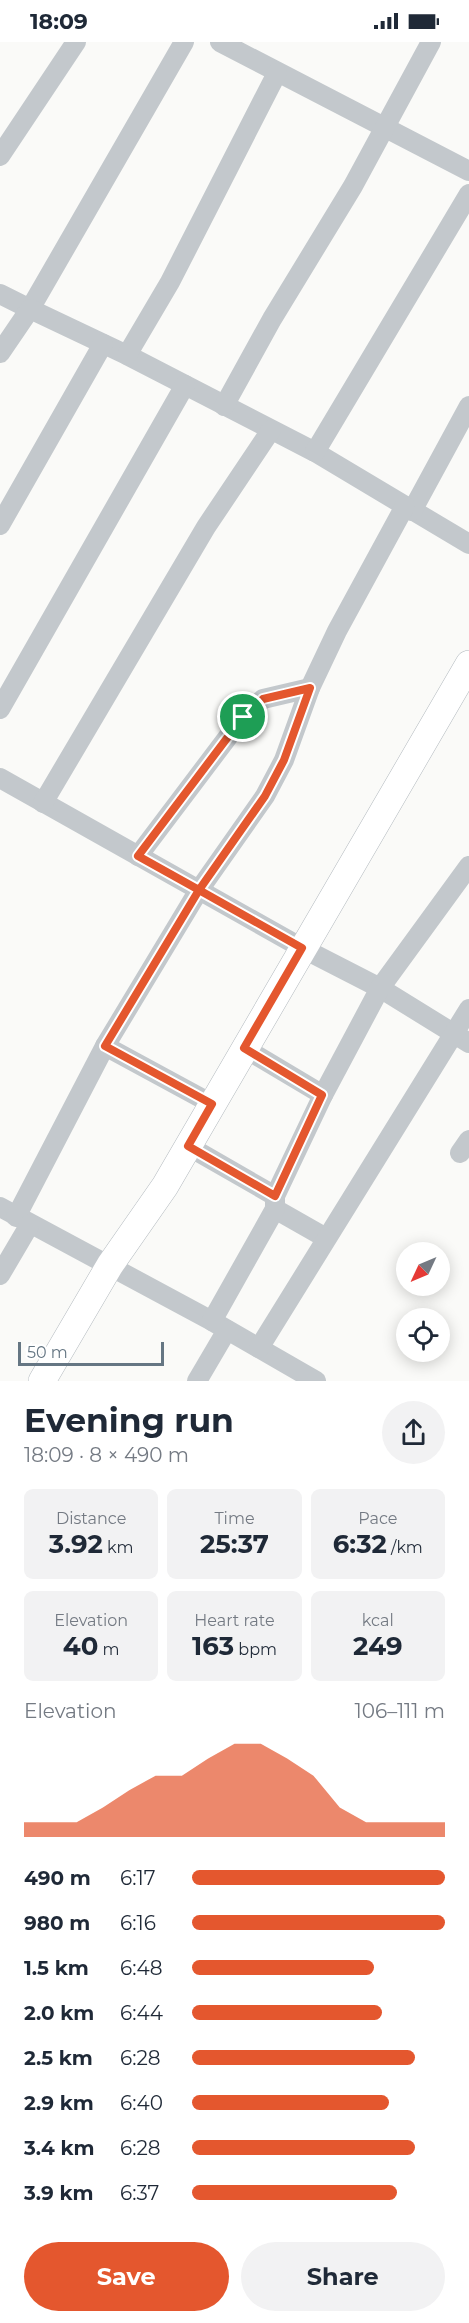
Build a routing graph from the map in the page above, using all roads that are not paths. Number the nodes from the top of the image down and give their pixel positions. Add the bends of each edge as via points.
1 (76, 42) edge
2 (184, 42) edge
3 (220, 42) edge
4 (431, 42) edge
5 (277, 73) junction
6 (383, 127) junction
7 (0, 156) edge
8 (469, 171) edge
9 (469, 194) edge
10 (0, 294) edge
11 (30, 309) junction
12 (103, 344) junction
13 (0, 353) edge
14 (127, 355) junction
15 (185, 385) junction
16 (224, 406) junction
17 (469, 406) edge
18 (271, 430) junction
19 (315, 453) junction
20 (409, 508) junction
21 (0, 525) edge
22 (469, 544) edge
23 (469, 664) edge
24 (310, 688) junction
25 (0, 709) edge
26 (0, 778) edge
27 (43, 803) junction
28 (138, 856) junction
29 (469, 866) edge
30 (199, 890) junction
31 (302, 948) junction
32 (380, 988) junction
33 (469, 1008) edge
34 (461, 1037) edge
35 (105, 1046) junction
36 (244, 1048) junction
37 (322, 1095) junction
38 (212, 1104) junction
39 (188, 1146) junction
40 (275, 1203) junction
41 (16, 1216) edge
42 (326, 1238) junction
43 (110, 1265) junction
44 (0, 1275) edge
45 (219, 1325) junction
46 (259, 1348) junction
47 (42, 1381) edge
48 (197, 1381) edge
49 (314, 1381) edge

1 - 7 street
2 - 11 street
3 - 5 street
4 - 6 street
5 - 6 street
5 - 14 street via 170,282
6 - 8 street
6 - 16 street via 353,186
9 - 19 street
10 - 11 street
11 - 12 street
11 - 13 street
12 - 14 street
12 - 21 street
14 - 15 street
15 - 16 street
15 - 25 street
16 - 18 street
17 - 20 street
18 - 19 street
18 - 27 street via 206,527
19 - 20 street
20 - 22 street
20 - 24 street via 337,631
23 - 31 street
24 - 28 street via 263,699 243,717
24 - 30 street via 284,760 265,796
26 - 27 street
27 - 28 street
28 - 30 street
29 - 32 street
30 - 31 street
30 - 35 street
31 - 32 street
31 - 36 street
32 - 34 street
32 - 37 street
33 - 34 street
34 - 42 street
35 - 38 street
35 - 41 street
36 - 37 street
36 - 38 street
37 - 40 street
38 - 39 street
39 - 40 street
39 - 43 street
40 - 42 street
40 - 45 street
41 - 43 street
41 - 44 street
42 - 46 street
43 - 45 street
43 - 47 street
45 - 46 street
45 - 48 street
46 - 49 street

